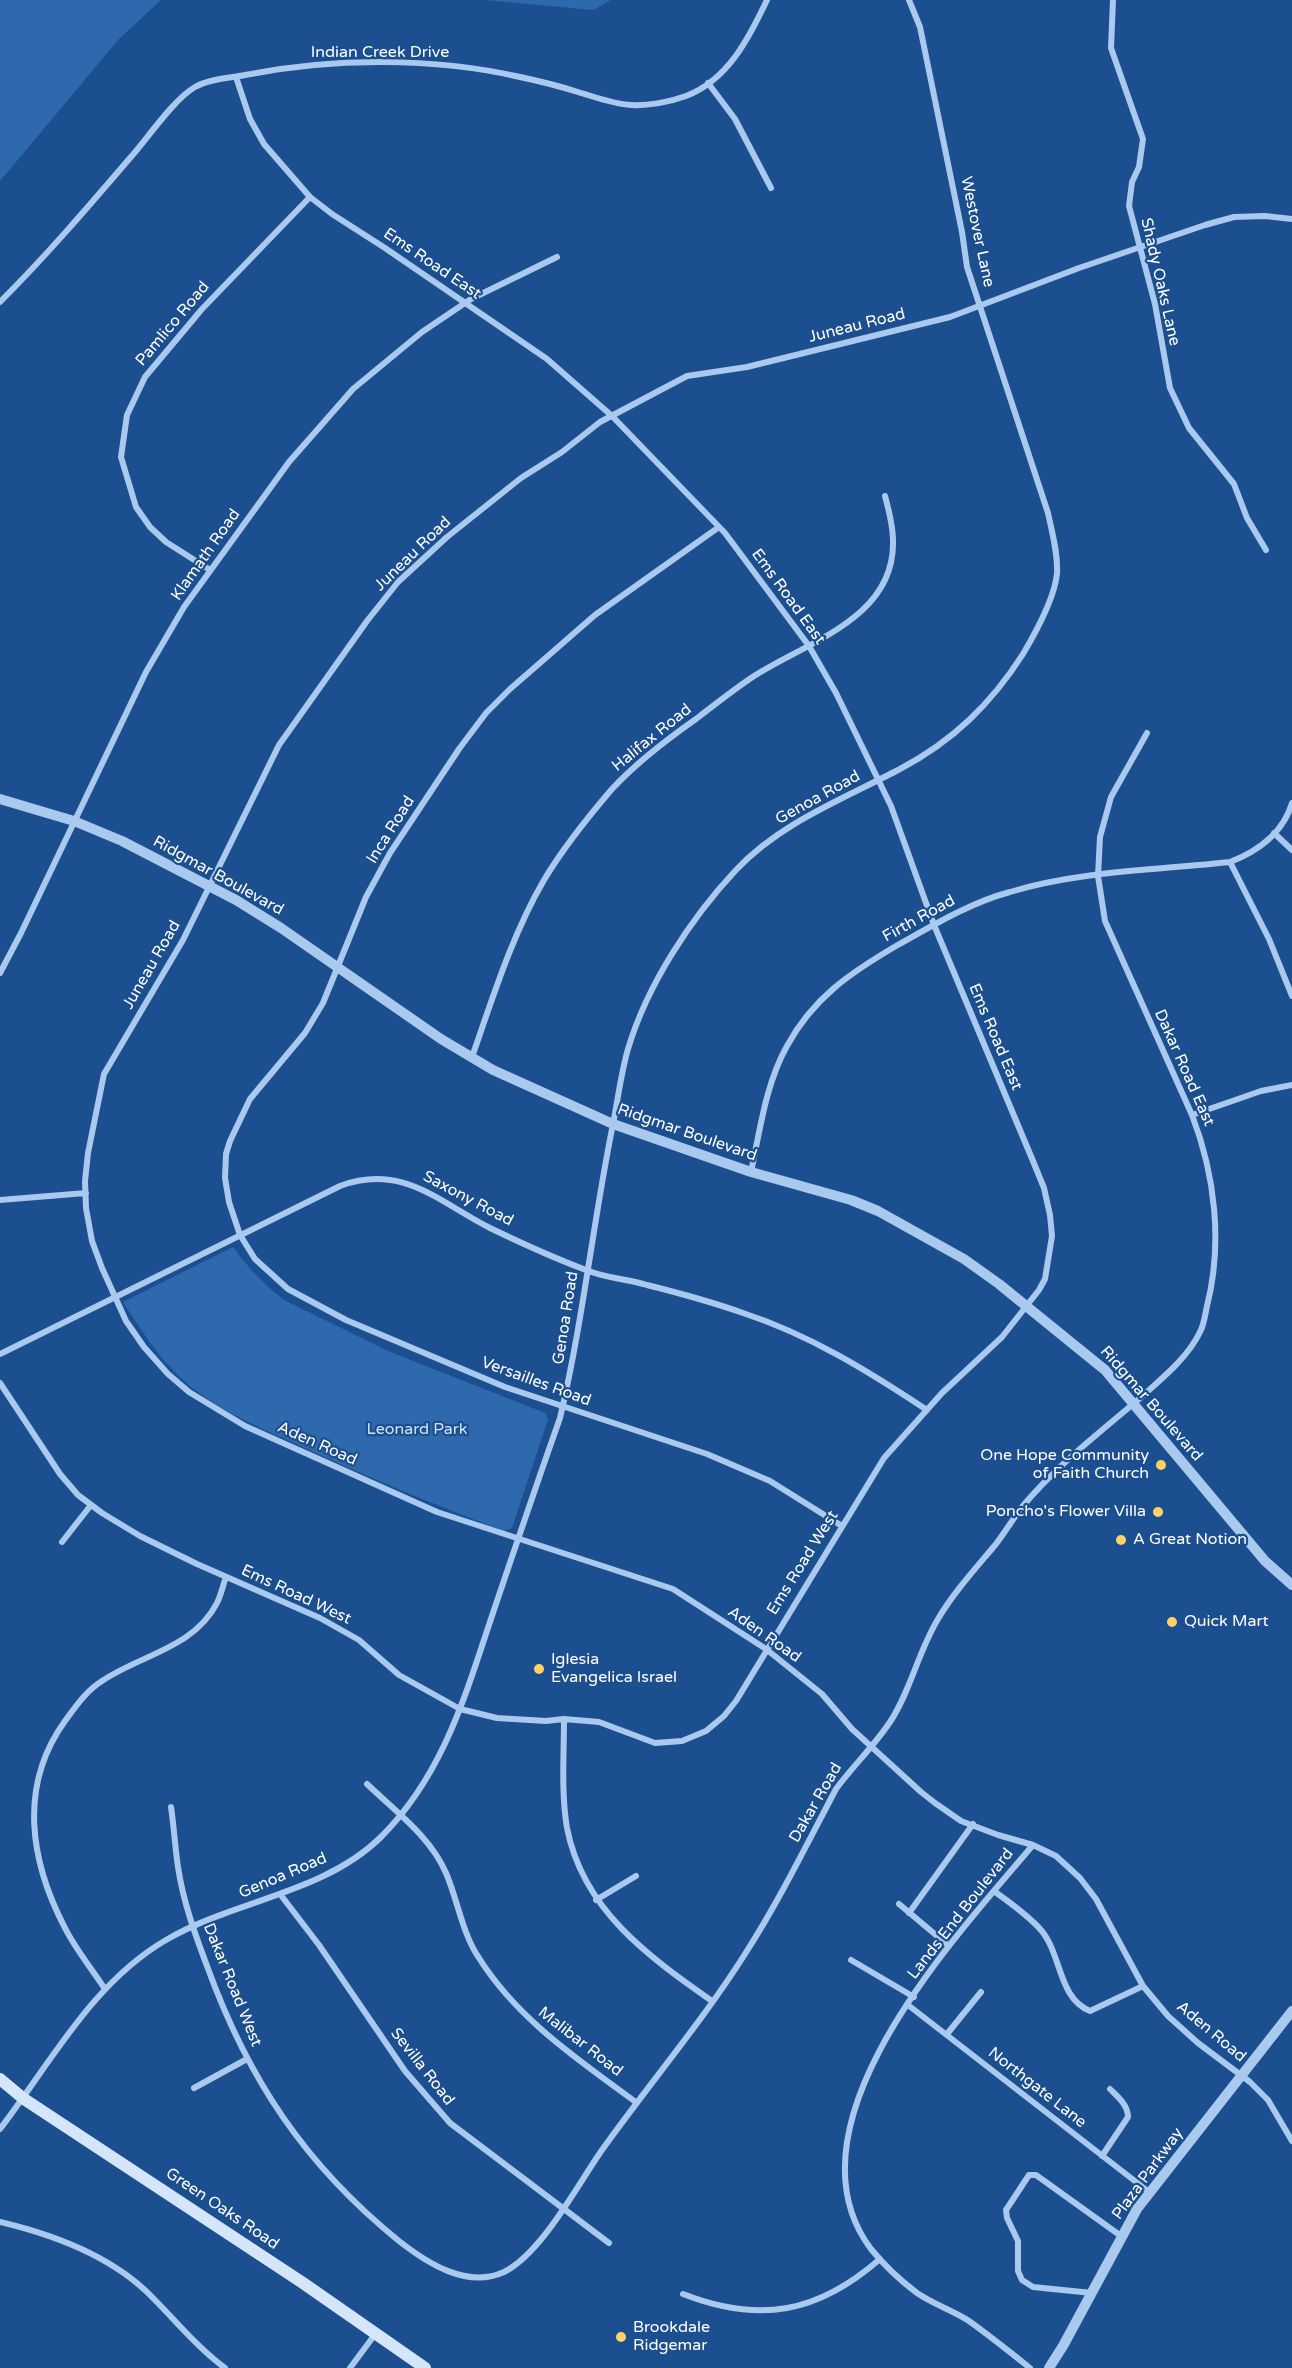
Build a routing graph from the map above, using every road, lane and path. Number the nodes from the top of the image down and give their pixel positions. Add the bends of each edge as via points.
1 (767, 0) edge
2 (909, 0) edge
3 (1113, 0) edge
4 (236, 76) junction
5 (708, 83) junction
6 (771, 188) dead end
7 (310, 197) junction
8 (1292, 219) edge
9 (1139, 247) junction
10 (557, 257) dead end
11 (0, 302) edge
12 (465, 303) junction
13 (980, 306) junction
14 (612, 416) junction
15 (885, 496) dead end
16 (1044, 499) joint
17 (719, 527) junction
18 (1266, 550) dead end
19 (210, 570) junction
20 (810, 646) junction
21 (1147, 733) dead end
22 (879, 780) junction
23 (0, 799) edge
24 (1292, 802) edge
25 (74, 821) junction
26 (1274, 833) junction
27 (1292, 850) edge
28 (1230, 862) junction
29 (1098, 876) junction
30 (209, 886) junction
31 (934, 925) junction
32 (337, 967) junction
33 (0, 973) edge
34 (1292, 996) edge
35 (472, 1056) junction
36 (1292, 1085) edge
37 (1192, 1115) junction
38 (613, 1124) junction
39 (751, 1172) junction
40 (86, 1193) junction
41 (0, 1200) edge
42 (240, 1235) junction
43 (587, 1271) junction
44 (115, 1296) junction
45 (1027, 1306) junction
46 (0, 1354) edge
47 (0, 1383) edge
48 (1133, 1403) junction
49 (563, 1406) junction
50 (927, 1410) junction
51 (91, 1505) junction
52 (842, 1526) junction
53 (518, 1539) junction
54 (62, 1542) dead end
55 (226, 1577) junction
56 (1292, 1585) edge
57 (766, 1649) junction
58 (460, 1709) junction
59 (564, 1719) junction
60 (870, 1745) junction
61 (367, 1784) dead end
62 (171, 1807) dead end
63 (400, 1816) junction
64 (973, 1824) junction
65 (1033, 1845) junction
66 (636, 1876) dead end
67 (994, 1891) junction
68 (280, 1894) junction
69 (596, 1900) junction
70 (899, 1905) dead end
71 (909, 1913) junction
72 (193, 1927) junction
73 (949, 1946) junction
74 (850, 1960) dead end
75 (1143, 1986) junction
76 (105, 1989) junction
77 (981, 1992) dead end
78 (914, 1997) junction
79 (712, 2001) junction
80 (909, 2005) junction
81 (1292, 2011) edge
82 (947, 2034) junction
83 (247, 2059) junction
84 (1242, 2076) junction
85 (0, 2079) edge
86 (194, 2088) dead end
87 (1110, 2089) dead end
88 (24, 2099) junction
89 (637, 2103) junction
90 (0, 2129) edge
91 (1292, 2141) edge
92 (1102, 2156) junction
93 (1149, 2192) junction
94 (563, 2208) junction
95 (0, 2223) edge
96 (1121, 2236) junction
97 (609, 2243) dead end
98 (880, 2259) junction
99 (1092, 2293) junction
100 (683, 2294) dead end
101 (376, 2333) junction
102 (225, 2368) edge
103 (350, 2368) edge
104 (425, 2368) edge
105 (1030, 2368) edge
106 (1049, 2368) edge

1 - 5 street, Indian Creek Drive via 734,59
2 - 13 street, Westover Lane via 920,27 967,267
3 - 9 street, Shady Oaks Lane via 1111,48 1143,139 1129,206
4 - 5 street, Indian Creek Drive via 327,63 467,67 632,105 688,95
4 - 7 street, Ems Road East via 250,119 264,144
4 - 11 street, Indian Creek Drive via 196,86 184,96 53,248
5 - 6 street via 740,128
7 - 12 street, Ems Road East
7 - 19 street, Pamlico Road via 202,309 145,378 128,415 121,457 136,507 166,542
8 - 9 street, Juneau Road via 1234,217
9 - 13 street, Juneau Road
9 - 18 street, Shady Oaks Lane via 1155,304 1173,397 1189,428 1234,484 1247,518
10 - 12 street, Klamath Road
12 - 14 street, Ems Road East via 547,359
12 - 19 street, Klamath Road via 422,332 353,389 289,462
13 - 14 street, Juneau Road via 950,317 747,367 687,376
13 - 16 street, Westover Lane
14 - 17 street, Ems Road East
14 - 30 street, Juneau Road via 521,478 398,582 279,745
15 - 20 street, Halifax Road via 894,543 885,578 855,618
16 - 22 street, Genoa Road via 1057,574 1043,618 1030,641 976,716 944,741
17 - 20 street, Ems Road East
17 - 32 street, Inca Road via 595,615 486,712 390,853 366,897
19 - 25 street, Klamath Road via 146,672
20 - 22 street, Ems Road East
20 - 35 street, Halifax Road via 751,678 649,754 614,787 581,827 527,912
21 - 29 street, Dakar Road East via 1111,797 1100,837
22 - 31 street, Ems Road East
22 - 38 street, Genoa Road via 803,818 769,842 738,868 680,939 638,1020
23 - 25 street, Ridgmar Boulevard
24 - 26 street
25 - 30 street, Ridgmar Boulevard
25 - 33 street, Klamath Road
26 - 27 street
26 - 28 street via 1264,844
28 - 29 street, Firth Road
28 - 34 street via 1269,939
29 - 31 street, Firth Road via 1010,892 974,904
29 - 37 street, Dakar Road East via 1105,921
30 - 32 street, Ridgmar Boulevard via 281,928
30 - 40 street, Juneau Road via 178,950 104,1074 88,1154
31 - 39 street, Firth Road via 844,978 805,1018 776,1069
31 - 45 street, Ems Road East via 1044,1188 1050,1215 1050,1253 1044,1279
32 - 35 street, Ridgmar Boulevard
32 - 42 street, Inca Road via 323,1003 305,1033 250,1099 230,1141 225,1178
35 - 38 street, Ridgmar Boulevard via 493,1070
36 - 37 street via 1261,1091
37 - 48 street, Dakar Road East via 1211,1180 1212,1286 1201,1331 1192,1345
38 - 39 street, Ridgmar Boulevard
38 - 43 street, Genoa Road
39 - 45 street, Ridgmar Boulevard via 851,1200 878,1212 964,1259
40 - 41 street
40 - 44 street, Juneau Road via 92,1241
42 - 43 street, Saxony Road via 356,1180 395,1180 420,1188 488,1227
42 - 44 street, Saxony Road
42 - 49 street, Versailles Road via 255,1259 288,1289 346,1320 505,1387
43 - 49 street, Genoa Road
43 - 50 street, Saxony Road via 784,1327 863,1368
44 - 46 street, Saxony Road
44 - 53 street, Aden Road via 126,1321 168,1374 189,1392 245,1426 437,1512
45 - 48 street, Ridgmar Boulevard via 1094,1359
45 - 50 street, Ems Road West via 1002,1337
47 - 51 street, Ems Road West via 60,1474
48 - 56 street, Ridgmar Boulevard via 1265,1561
48 - 60 street, Dakar Road via 1022,1507 938,1619 903,1700
49 - 52 street, Versailles Road via 707,1454 770,1481
49 - 53 street, Genoa Road
50 - 52 street, Ems Road West via 884,1458
51 - 54 street
51 - 55 street, Ems Road West via 140,1536
52 - 57 street, Ems Road West
53 - 57 street, Aden Road via 673,1589
53 - 58 street, Genoa Road
55 - 58 street, Ems Road West via 330,1623 358,1640 399,1676
55 - 76 street via 216,1603 196,1629 182,1640 113,1673 84,1695 55,1735 39,1774 35,1841 46,1884 65,1928
57 - 59 street, Ems Road West via 724,1716 706,1731 682,1741 655,1743 599,1722
57 - 60 street, Aden Road via 822,1694
58 - 59 street, Ems Road West via 497,1718
58 - 63 street, Genoa Road via 434,1767
59 - 69 street via 567,1827 579,1867
60 - 64 street, Aden Road via 921,1792 962,1821
60 - 79 street, Dakar Road via 836,1789 746,1953
61 - 63 street, Malibar Road
62 - 72 street, Dakar Road West via 178,1866
63 - 68 street, Genoa Road via 345,1864
63 - 89 street, Malibar Road via 424,1839 446,1872 472,1947 495,1981 542,2031
64 - 65 street, Aden Road
64 - 71 street
65 - 67 street, Lands End Boulevard
65 - 75 street, Aden Road via 1056,1856 1080,1878 1096,1899
66 - 69 street
67 - 73 street, Lands End Boulevard
67 - 75 street via 1041,1930 1069,1995 1079,2006 1090,2011
68 - 72 street, Genoa Road
68 - 94 street, Sevilla Road via 430,2102 484,2151
69 - 79 street via 644,1951
70 - 71 street
71 - 73 street
72 - 76 street, Genoa Road via 139,1958
72 - 83 street, Dakar Road West via 220,2003
73 - 78 street, Lands End Boulevard
74 - 78 street
75 - 84 street, Aden Road via 1177,2024
76 - 88 street, Genoa Road
77 - 82 street
78 - 80 street, Lands End Boulevard
79 - 89 street, Dakar Road
80 - 82 street, Northgate Lane
80 - 98 street, Lands End Boulevard via 859,2093 846,2143 849,2201 860,2229
81 - 84 street, Plaza Parkway
82 - 92 street, Northgate Lane
83 - 86 street
83 - 94 street, Dakar Road West via 296,2137 330,2176 373,2219 415,2254 441,2269 468,2277 502,2273 525,2255
84 - 91 street, Aden Road via 1268,2100
84 - 93 street, Plaza Parkway
85 - 88 main road, Green Oaks Road
87 - 92 street via 1123,2103 1128,2117
88 - 90 street, Genoa Road
88 - 101 main road, Green Oaks Road
89 - 94 street, Dakar Road
92 - 93 street, Northgate Lane
93 - 96 street, Plaza Parkway
94 - 97 street, Sevilla Road
95 - 102 street via 86,2250 108,2264 152,2296 182,2330
96 - 99 street, Plaza Parkway
96 - 99 street via 1036,2175 1029,2175 1006,2210 1018,2241 1018,2271 1026,2284
98 - 100 street via 837,2291 795,2307 731,2309
98 - 105 street, Lands End Boulevard via 917,2293 968,2321
99 - 106 street, Plaza Parkway
101 - 103 street
101 - 104 main road, Green Oaks Road

